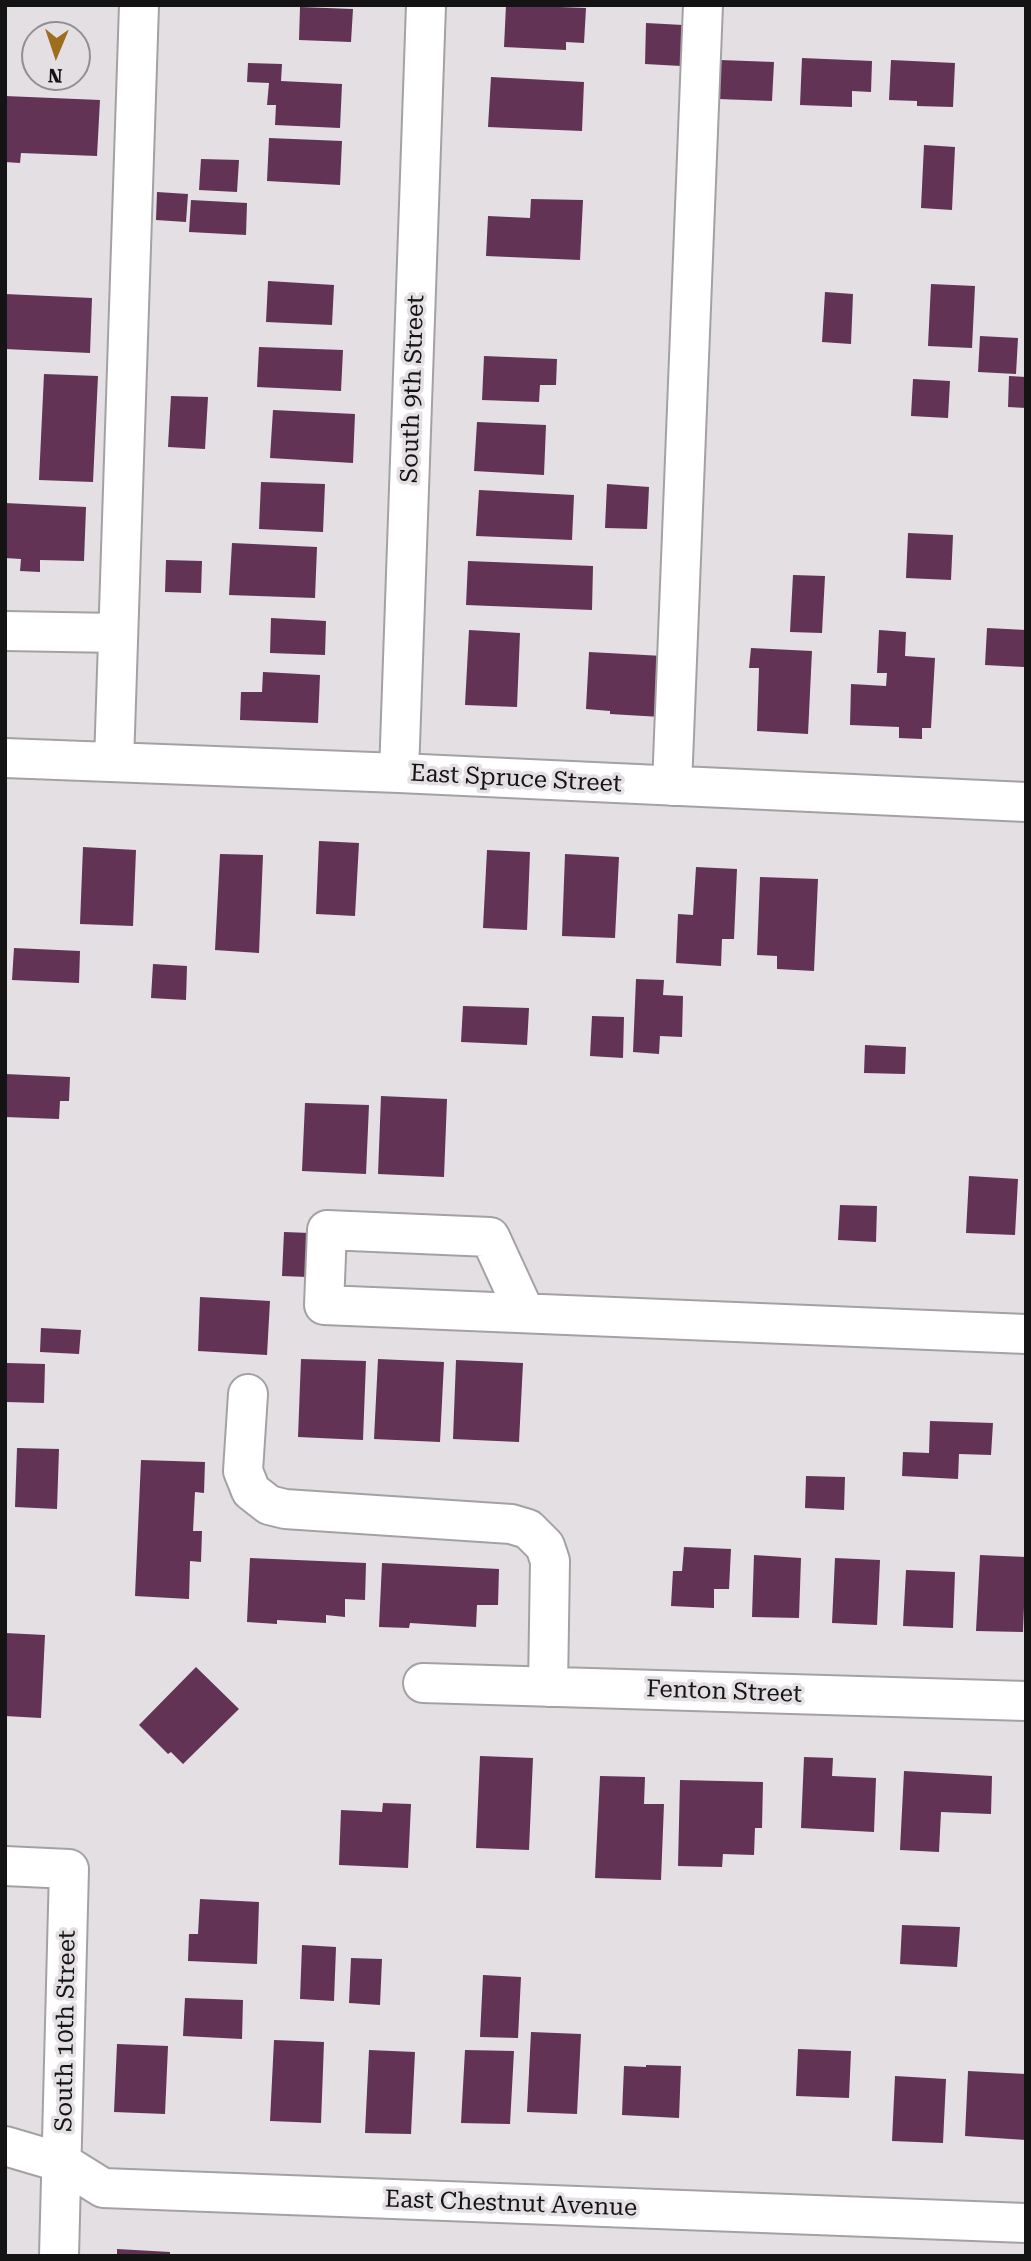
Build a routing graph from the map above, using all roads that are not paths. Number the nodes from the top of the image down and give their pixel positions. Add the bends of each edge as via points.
1 (139, 5) edge
2 (426, 5) edge
3 (703, 5) edge
4 (5, 631) edge
5 (118, 634) junction
6 (5, 758) edge
7 (114, 762) junction
8 (399, 773) junction
9 (672, 786) junction
10 (1026, 802) edge
11 (525, 1313) junction
12 (1026, 1334) edge
13 (247, 1394) dead end
14 (423, 1683) dead end
15 (548, 1687) junction
16 (1026, 1702) edge
17 (5, 1866) edge
18 (5, 2146) edge
19 (63, 2163) junction
20 (1026, 2223) edge
21 (59, 2256) edge

1 - 5 street
2 - 8 street, South 9th Street
3 - 9 street
4 - 5 street
5 - 7 street
6 - 7 street, East Spruce Street
7 - 8 street, East Spruce Street
8 - 9 street, East Spruce Street
9 - 10 street, East Spruce Street
11 - 11 street via 324,1305 327,1230 491,1237
11 - 12 street
13 - 15 street via 243,1471 251,1491 269,1505 528,1529 545,1546 550,1561
14 - 15 street, Fenton Street
15 - 16 street, Fenton Street
17 - 19 street, South 10th Street via 69,1869
18 - 19 street, East Chestnut Avenue
19 - 20 street, East Chestnut Avenue via 103,2188
19 - 21 street, South 10th Street

